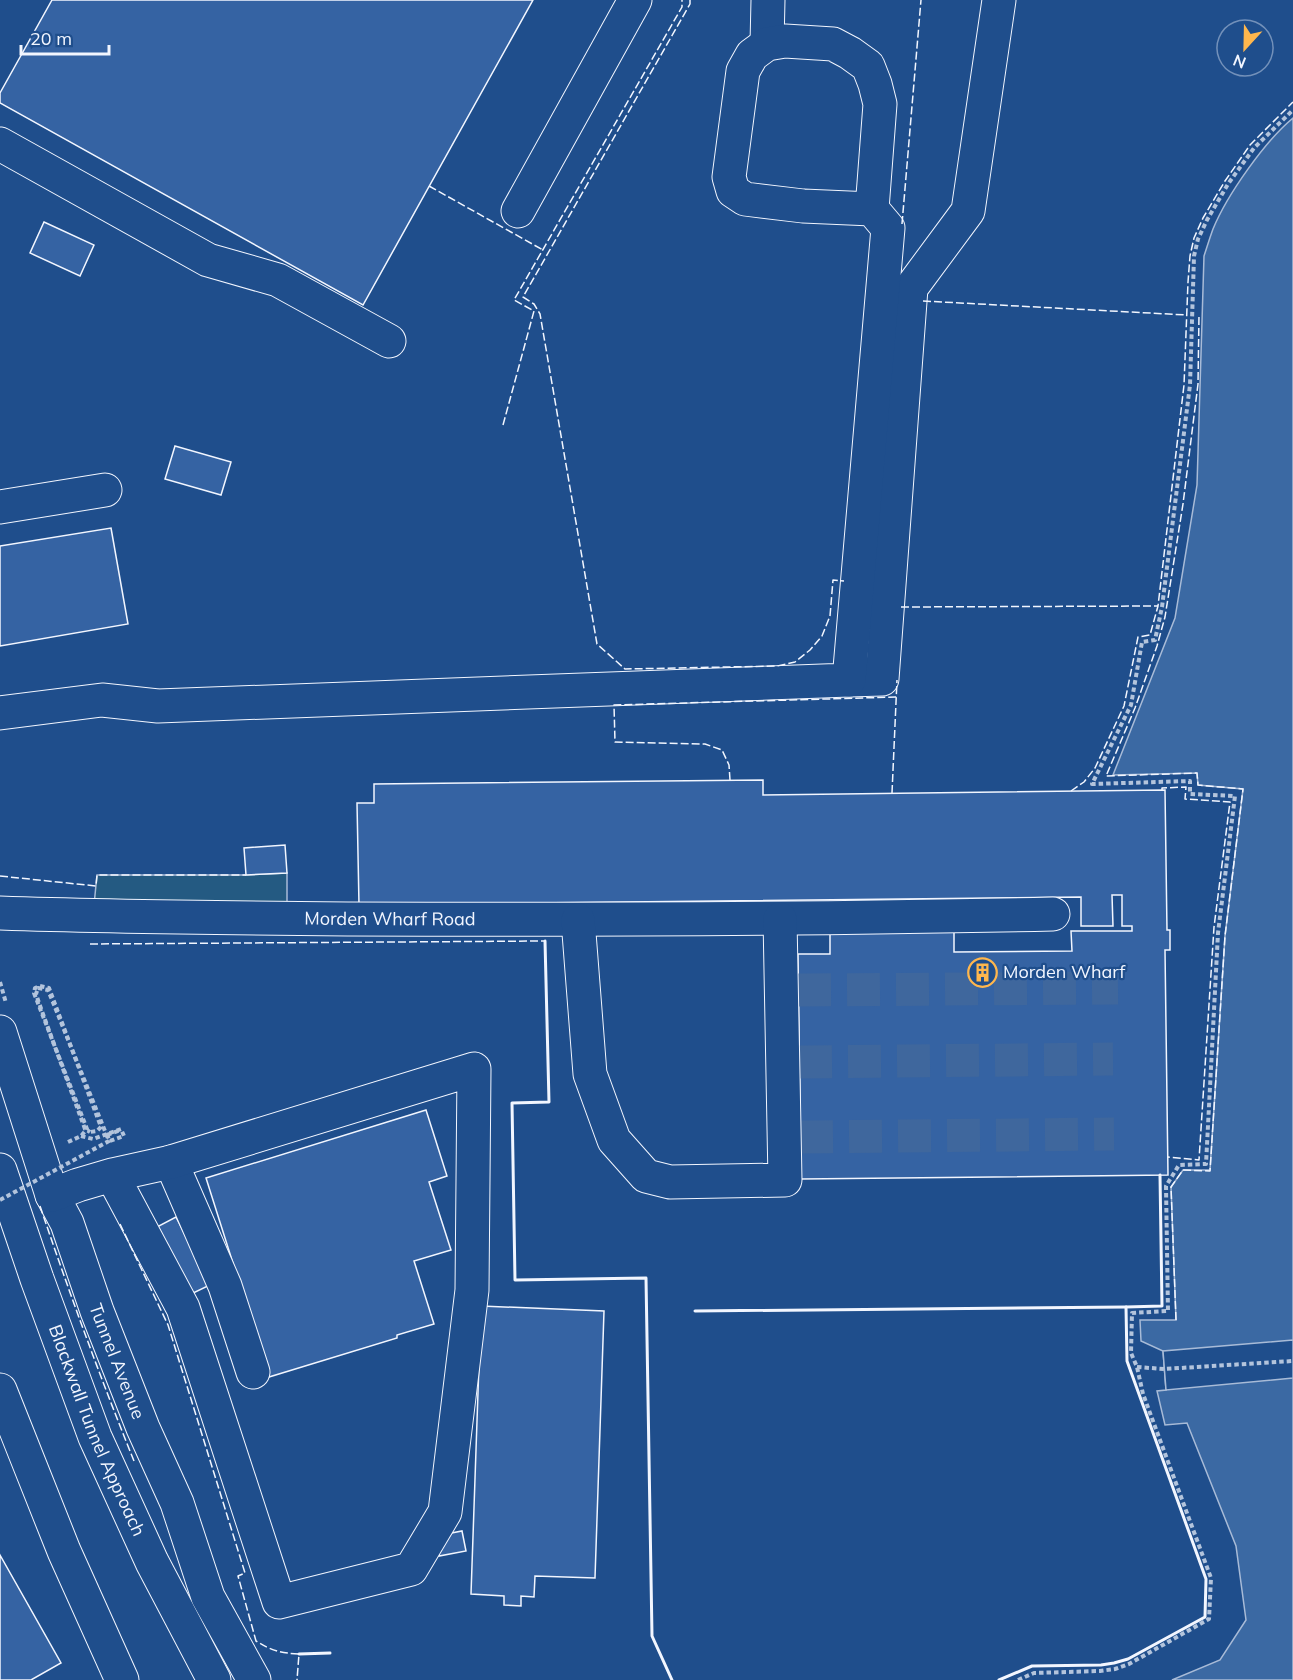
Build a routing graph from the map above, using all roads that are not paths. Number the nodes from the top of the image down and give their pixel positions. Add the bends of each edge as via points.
1 (635, 0) edge
2 (768, 0) edge
3 (999, 0) edge
4 (767, 44) junction
5 (0, 144) edge
6 (872, 209) junction
7 (518, 211) dead end
8 (389, 341) dead end
9 (105, 490) dead end
10 (0, 507) edge
11 (849, 680) junction
12 (0, 713) edge
13 (0, 913) edge
14 (1053, 915) dead end
15 (780, 919) junction
16 (578, 920) junction
17 (0, 1032) edge
18 (171, 1162) junction
19 (0, 1170) edge
20 (112, 1175) junction
21 (52, 1195) junction
22 (253, 1372) dead end
23 (0, 1390) edge
24 (91, 1613) junction
25 (108, 1680) edge
26 (122, 1680) edge
27 (214, 1680) edge
28 (254, 1680) edge

1 - 7 main road
2 - 4 main road
3 - 11 main road via 968,212 911,288 882,679
4 - 6 main road via 833,44 868,66 880,104
4 - 6 main road via 752,55 743,71 729,177 733,191 745,199 791,205
5 - 8 main road via 208,260 278,280
6 - 11 main road via 888,228
9 - 10 main road
11 - 12 main road via 158,706 102,700
13 - 16 main road, Morden Wharf Road
14 - 15 main road, Morden Wharf Road
15 - 16 main road, Morden Wharf Road
15 - 16 main road via 790,990 792,1137 785,1180 670,1182 646,1176 614,1140 590,1074
17 - 21 main road, Tunnel Avenue
18 - 20 main road
18 - 20 main road via 474,1069 472,1290 447,1500 445,1512 411,1569 279,1602 183,1308
18 - 22 main road via 225,1286
19 - 27 main road, Blackwall Tunnel Approach via 95,1437 152,1562
20 - 21 main road
21 - 28 main road, Tunnel Avenue via 67,1223 97,1311 177,1503 208,1597
23 - 24 main road
24 - 25 main road
24 - 26 main road

